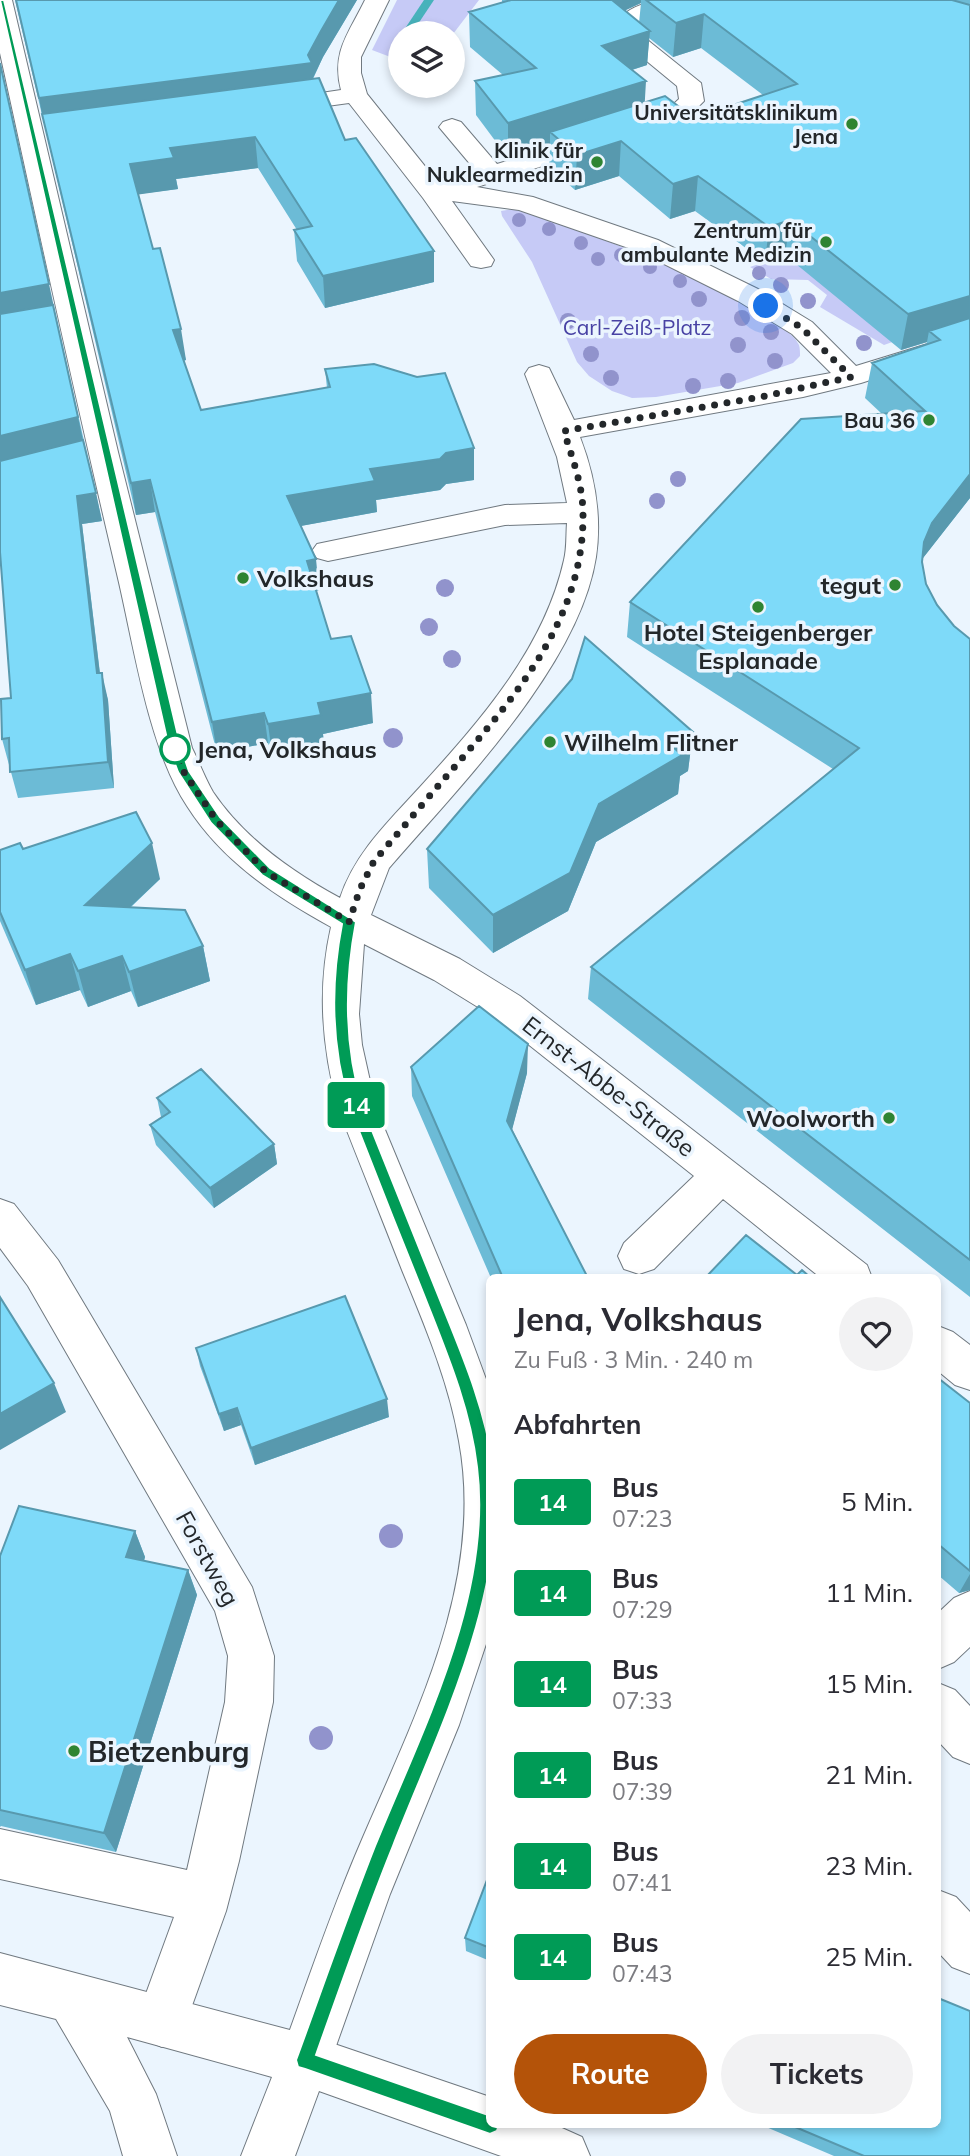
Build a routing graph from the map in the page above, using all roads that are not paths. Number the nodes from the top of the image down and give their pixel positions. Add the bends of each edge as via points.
1 (0, 0) edge
2 (377, 0) edge
3 (678, 0) edge
4 (355, 95) junction
5 (259, 108) edge
6 (452, 127) dead end
7 (57, 134) edge
8 (31, 137) junction
9 (493, 175) junction
10 (432, 192) junction
11 (481, 260) dead end
12 (970, 339) edge
13 (539, 374) dead end
14 (851, 377) junction
15 (564, 431) junction
16 (583, 512) junction
17 (328, 551) dead end
18 (349, 922) junction
19 (722, 1174) junction
20 (0, 1216) edge
21 (639, 1256) dead end
22 (847, 1274) edge
23 (941, 1347) edge
24 (970, 1371) edge
25 (486, 1486) edge
26 (486, 1517) edge
27 (970, 1614) edge
28 (941, 1643) edge
29 (941, 1710) edge
30 (970, 1740) edge
31 (0, 1854) edge
32 (204, 1899) junction
33 (941, 1917) edge
34 (970, 1949) edge
35 (0, 1979) edge
36 (71, 1996) junction
37 (162, 2021) junction
38 (305, 2060) junction
39 (486, 2123) edge
40 (499, 2128) edge
41 (150, 2156) edge
42 (268, 2156) edge
43 (563, 2156) edge

1 - 8 street, Ernst-Abbe-Straße
2 - 4 street via 349,57
3 - 9 street via 642,11 621,30 689,83 692,101 675,116
4 - 5 street
4 - 10 street
6 - 9 street
7 - 8 street
8 - 18 street, Ernst-Abbe-Straße via 60,322 90,455 184,772 216,820 266,872
9 - 10 street
10 - 11 street
10 - 14 street via 524,203 649,246 748,295 802,328
12 - 14 street
13 - 15 street
14 - 15 street
15 - 16 street via 580,483
16 - 17 street via 505,515
16 - 18 street via 580,564 551,642 506,707 374,861
18 - 19 street, Ernst-Abbe-Straße via 492,996
18 - 25 street via 339,1006 346,1073 467,1385
19 - 21 street
19 - 22 street, Ernst-Abbe-Straße
20 - 32 street, Forstweg via 43,1273 236,1603 251,1656 248,1702
23 - 24 street
26 - 38 street via 472,1612 458,1661 370,1880
27 - 28 street
29 - 30 street
31 - 32 street
32 - 37 street, Forstweg
33 - 34 street
35 - 36 street
36 - 37 street
36 - 41 street via 130,2091
37 - 38 street
38 - 39 street
38 - 42 street
40 - 43 street

